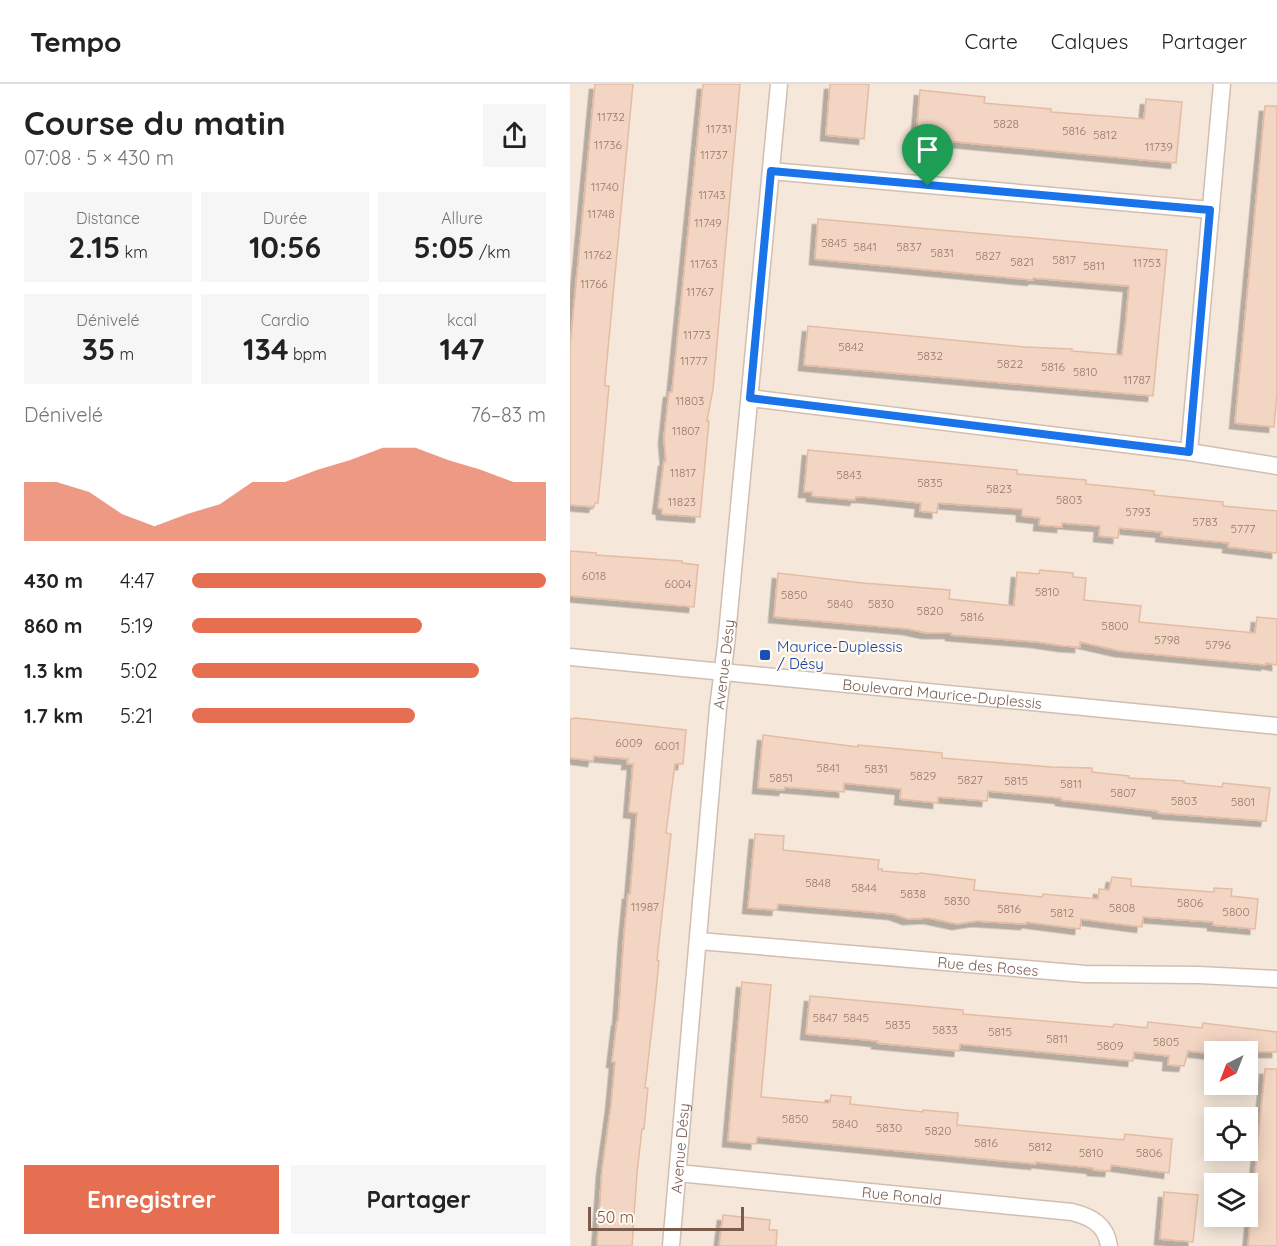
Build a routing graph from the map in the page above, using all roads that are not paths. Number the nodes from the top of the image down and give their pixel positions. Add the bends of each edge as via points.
1 (779, 84) edge
2 (1222, 84) edge
3 (771, 171) junction
4 (1210, 210) junction
5 (750, 398) junction
6 (1189, 452) junction
7 (1277, 466) edge
8 (570, 657) edge
9 (723, 672) junction
10 (1277, 726) edge
11 (699, 941) junction
12 (1277, 979) edge
13 (678, 1173) junction
14 (671, 1246) edge
15 (1109, 1246) edge

1 - 3 street, Avenue Désy
2 - 4 street
3 - 4 street
3 - 5 street, Avenue Désy
4 - 6 street
5 - 6 street
5 - 9 street, Avenue Désy
6 - 7 street
8 - 9 street, Boulevard Maurice-Duplessis
9 - 10 street, Boulevard Maurice-Duplessis
9 - 11 street, Avenue Désy
11 - 12 street, Rue des Roses via 1085,974
11 - 13 street, Avenue Désy
13 - 14 street, Avenue Désy
13 - 15 street, Rue Ronald via 1072,1212 1101,1225

